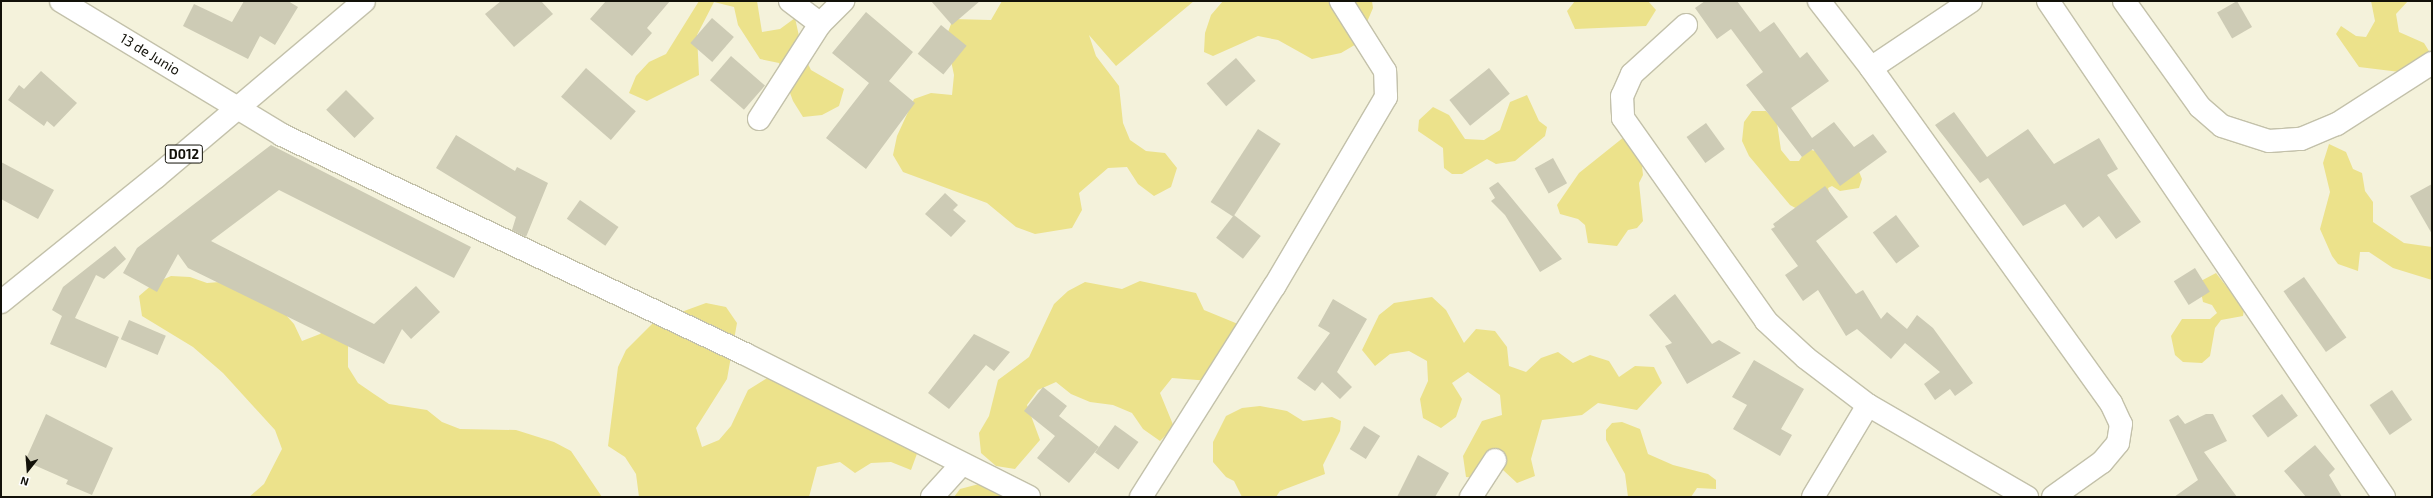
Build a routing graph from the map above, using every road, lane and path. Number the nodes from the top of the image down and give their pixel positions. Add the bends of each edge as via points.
1 (61, 1) edge
2 (364, 1) edge
3 (790, 1) edge
4 (843, 1) edge
5 (1341, 1) edge
6 (1819, 1) edge
7 (1971, 1) edge
8 (2048, 1) edge
9 (2124, 1) edge
10 (820, 24) junction
11 (1686, 25) dead end
12 (2432, 63) edge
13 (1871, 68) junction
14 (238, 108) junction
15 (759, 120) dead end
16 (1, 302) edge
17 (1868, 405) junction
18 (1495, 460) dead end
19 (961, 465) junction
20 (932, 497) edge
21 (1030, 497) edge
22 (1141, 497) edge
23 (1471, 497) edge
24 (1814, 497) edge
25 (2027, 497) edge
26 (2053, 497) edge
27 (2384, 497) edge

1 - 14 street, 13 de Junio
2 - 14 street, D012
3 - 10 street
4 - 10 street
5 - 22 street via 1385,71 1386,97 1274,286
6 - 13 street
7 - 13 street
8 - 27 street
9 - 12 street via 2200,107 2222,126 2269,141 2301,139 2337,124
10 - 15 street
11 - 17 street via 1632,74 1622,96 1623,118 1766,321 1806,358
13 - 26 street via 2111,403 2121,424 2118,442 2102,462
14 - 16 street, D012
14 - 19 street, 13 de Junio via 282,135 744,354
17 - 24 street
17 - 25 street
18 - 23 street
19 - 20 street
19 - 21 street, 13 de Junio

